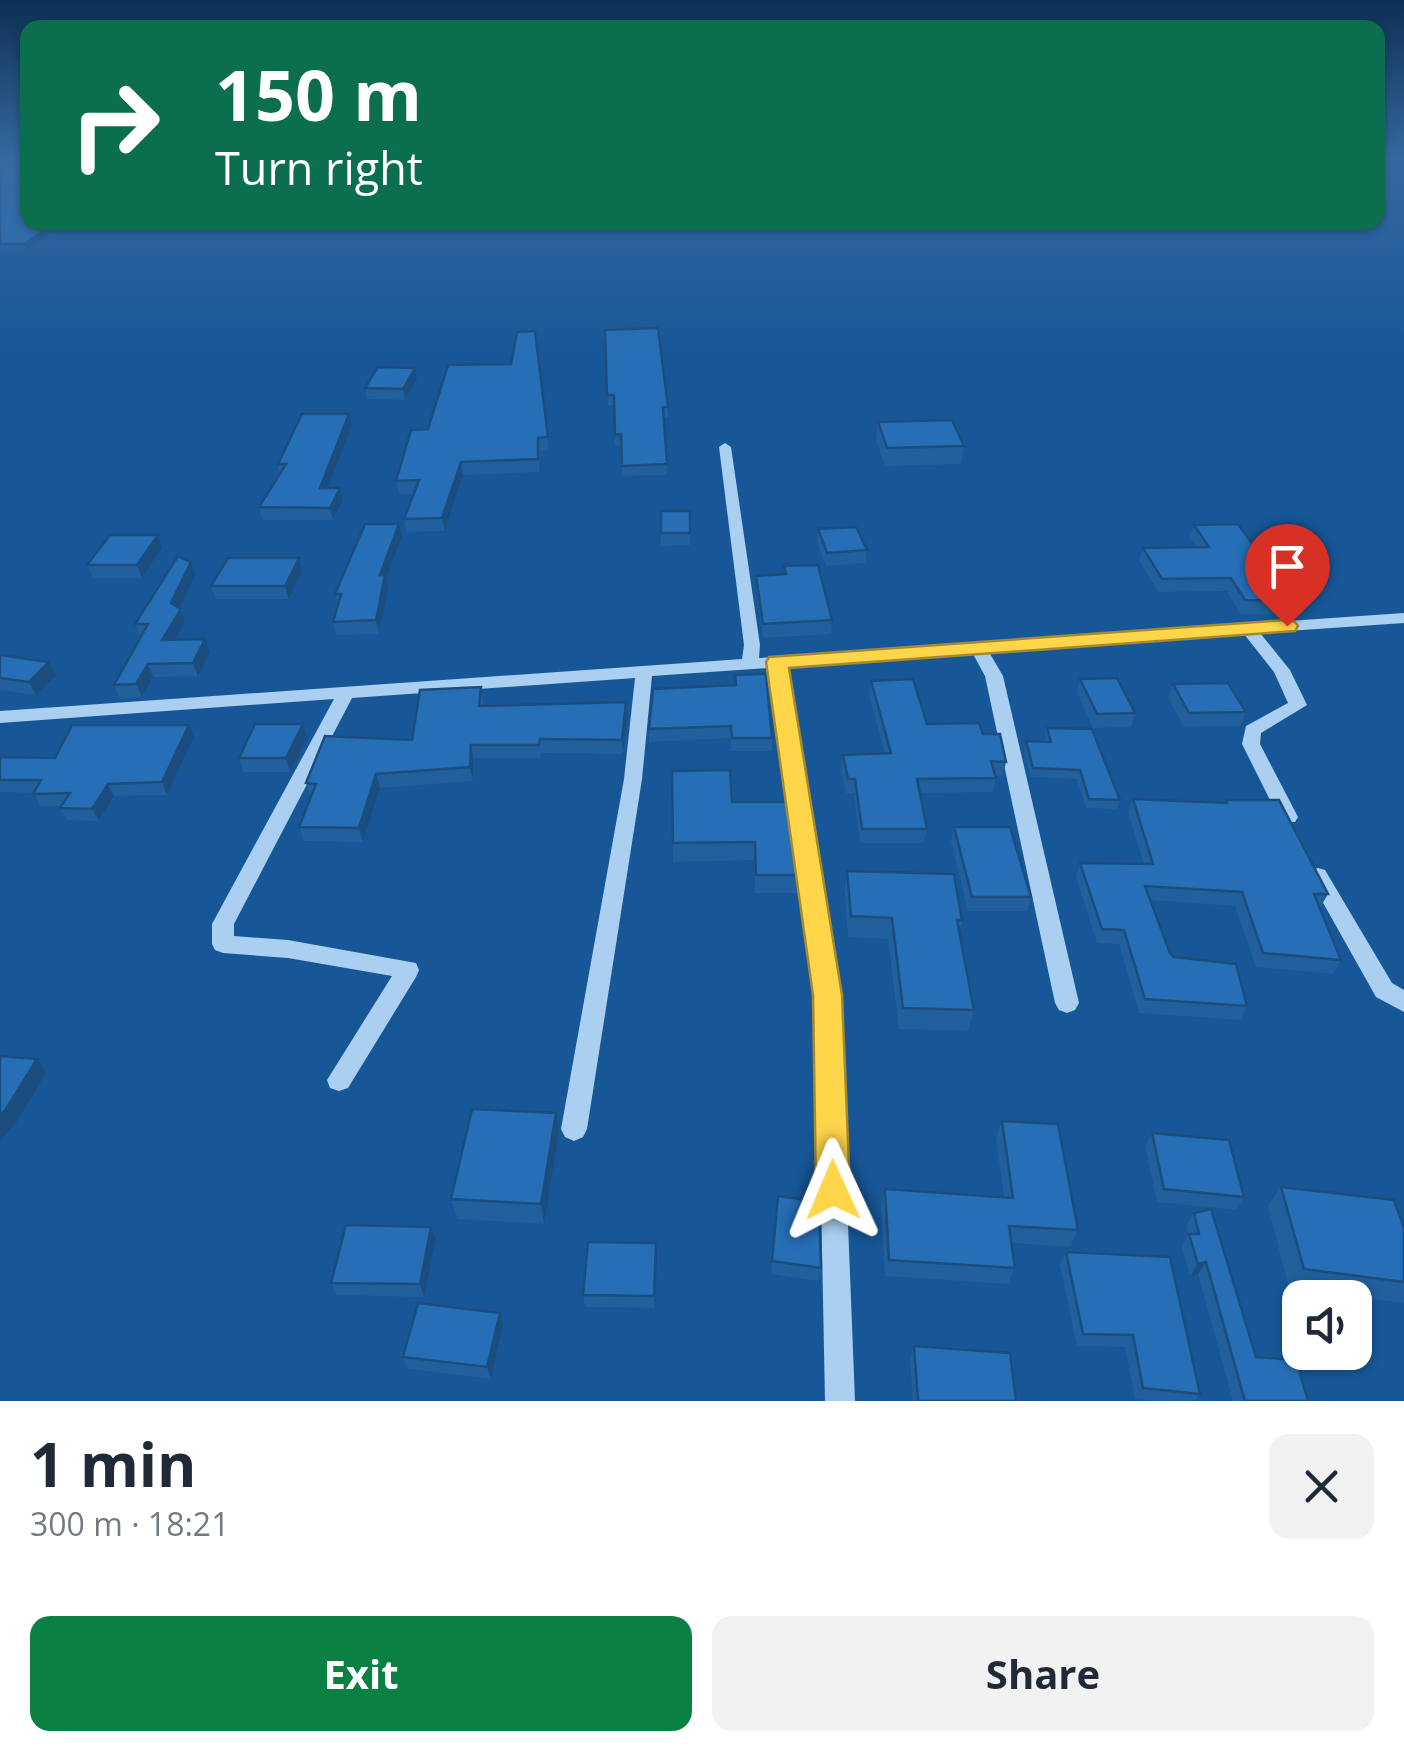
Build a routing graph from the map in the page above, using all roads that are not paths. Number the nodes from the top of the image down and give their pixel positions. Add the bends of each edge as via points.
1 (725, 447) dead end
2 (1404, 618) edge
3 (1248, 629) junction
4 (978, 648) junction
5 (777, 662) junction
6 (750, 664) junction
7 (644, 672) junction
8 (346, 692) junction
9 (0, 717) edge
10 (1404, 1002) edge
11 (1067, 1003) dead end
12 (339, 1080) dead end
13 (574, 1129) dead end
14 (840, 1401) edge

1 - 6 street
2 - 3 street
3 - 4 street
3 - 10 street via 1282,670 1298,705 1252,730 1251,744 1384,990
4 - 5 street
4 - 11 street via 994,676
5 - 6 street
5 - 14 street via 828,995
6 - 7 street
7 - 8 street
7 - 13 street via 633,780
8 - 9 street
8 - 12 street via 222,924 224,944 408,970

